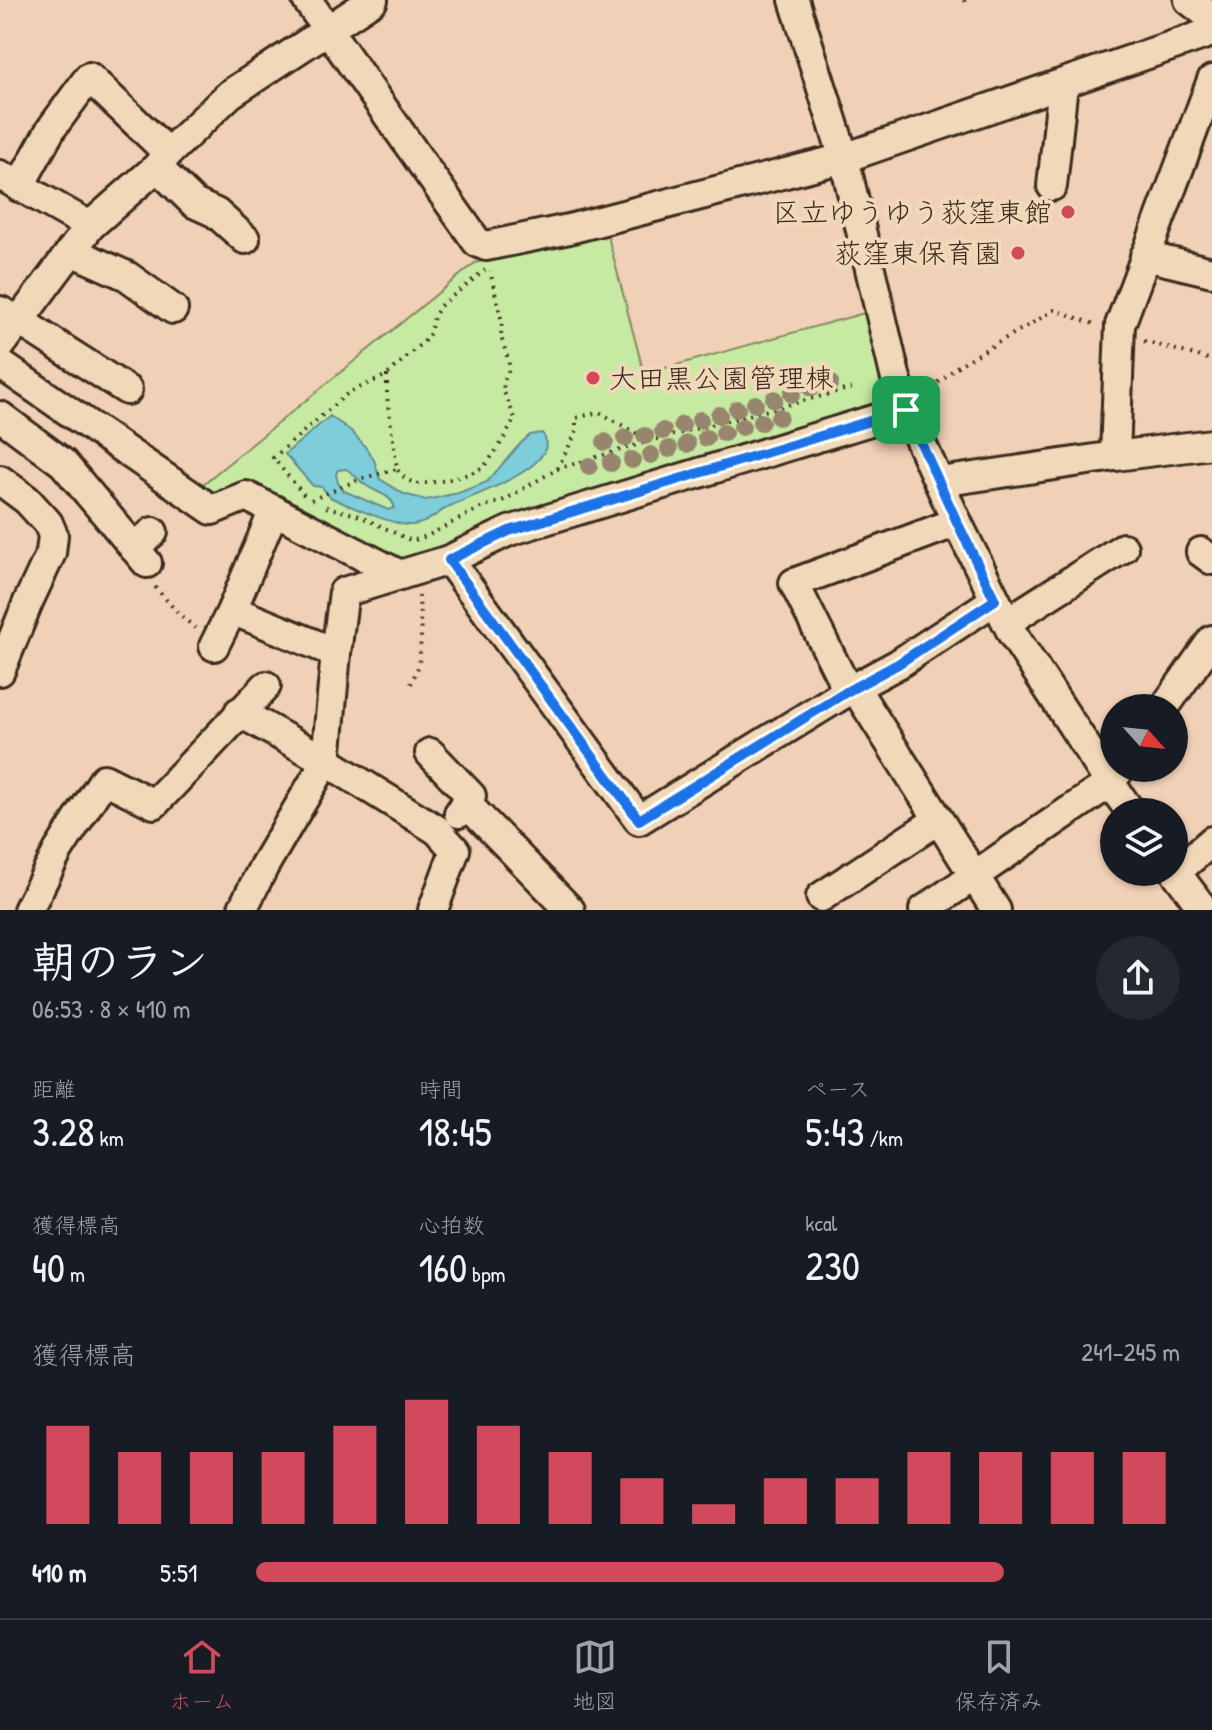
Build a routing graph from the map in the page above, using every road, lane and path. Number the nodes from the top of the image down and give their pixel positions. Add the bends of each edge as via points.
1 (307, 0) edge
2 (373, 0) edge
3 (794, 0) edge
4 (1189, 0) edge
5 (1212, 15) edge
6 (329, 30) junction
7 (1212, 32) edge
8 (1212, 80) edge
9 (1063, 84) junction
10 (1206, 114) edge
11 (844, 158) junction
12 (163, 160) junction
13 (7, 185) edge
14 (1052, 186) dead end
15 (90, 226) junction
16 (245, 239) dead end
17 (71, 251) junction
18 (1145, 256) junction
19 (1212, 272) edge
20 (173, 309) dead end
21 (9, 315) edge
22 (1120, 334) junction
23 (0, 346) edge
24 (1212, 360) edge
25 (0, 364) edge
26 (387, 375) junction
27 (856, 387) dead end
28 (127, 390) dead end
29 (906, 410) junction
30 (0, 416) edge
31 (650, 441) junction
32 (1212, 444) edge
33 (1115, 456) junction
34 (397, 469) junction
35 (557, 469) junction
36 (0, 480) edge
37 (940, 482) junction
38 (309, 501) junction
39 (274, 510) junction
40 (957, 522) junction
41 (145, 548) dead end
42 (1123, 548) dead end
43 (449, 560) junction
44 (409, 573) junction
45 (232, 610) junction
46 (1001, 611) junction
47 (1212, 640) edge
48 (214, 646) dead end
49 (336, 653) junction
50 (0, 671) edge
51 (411, 684) dead end
52 (266, 686) dead end
53 (852, 690) junction
54 (1174, 694) edge
55 (239, 712) junction
56 (430, 753) dead end
57 (1100, 755) edge
58 (326, 761) junction
59 (1107, 782) edge
60 (466, 803) junction
61 (938, 820) junction
62 (442, 837) junction
63 (1212, 841) edge
64 (1188, 860) edge
65 (975, 877) junction
66 (1186, 886) edge
67 (256, 897) edge
68 (821, 897) dead end
69 (28, 910) edge
70 (433, 910) edge
71 (570, 910) edge
72 (924, 910) edge
73 (996, 910) edge
74 (1204, 910) edge

1 - 6 street
2 - 6 street
3 - 11 street
4 - 5 street
6 - 11 street via 477,242 486,246
6 - 12 street via 230,94
7 - 9 street
8 - 10 street
9 - 11 street
9 - 14 street
10 - 18 street
11 - 29 street
12 - 13 street via 89,77
12 - 15 street
12 - 16 street via 194,203 216,213
13 - 15 street
15 - 17 street
17 - 20 street via 127,276
17 - 21 street
18 - 19 street
18 - 22 street
21 - 23 street
21 - 28 street
22 - 24 path
22 - 29 path via 1055,310 959,365
22 - 33 street
25 - 39 street via 212,510 246,496
26 - 34 path
26 - 34 path via 424,341 440,306 489,267 509,362 504,392 514,422 473,474 418,483
26 - 38 path via 348,393 273,458
27 - 31 path
29 - 37 street
29 - 43 street via 509,531
30 - 41 street via 63,463 75,464
31 - 35 path
31 - 35 path via 599,412 576,418 576,433
32 - 33 street
33 - 37 street
34 - 38 path
35 - 38 path via 504,500 412,541 357,515
36 - 50 street via 27,500 53,535 51,553
37 - 40 street
39 - 44 street
39 - 45 street
40 - 46 street
40 - 53 street via 794,583
42 - 46 street
43 - 44 street
43 - 53 street via 639,820
44 - 49 street via 344,592
44 - 51 path via 421,638
45 - 48 street
45 - 49 street
46 - 53 street
46 - 57 street
47 - 54 street
49 - 58 street
52 - 55 street
53 - 61 street
55 - 58 street
55 - 69 street via 154,804 104,779
56 - 60 street via 471,796
58 - 62 street
58 - 67 street
59 - 65 street
60 - 62 street
60 - 71 street
61 - 65 street
61 - 68 street
62 - 70 street via 455,850
63 - 64 street
65 - 72 street
65 - 73 street
66 - 74 street

